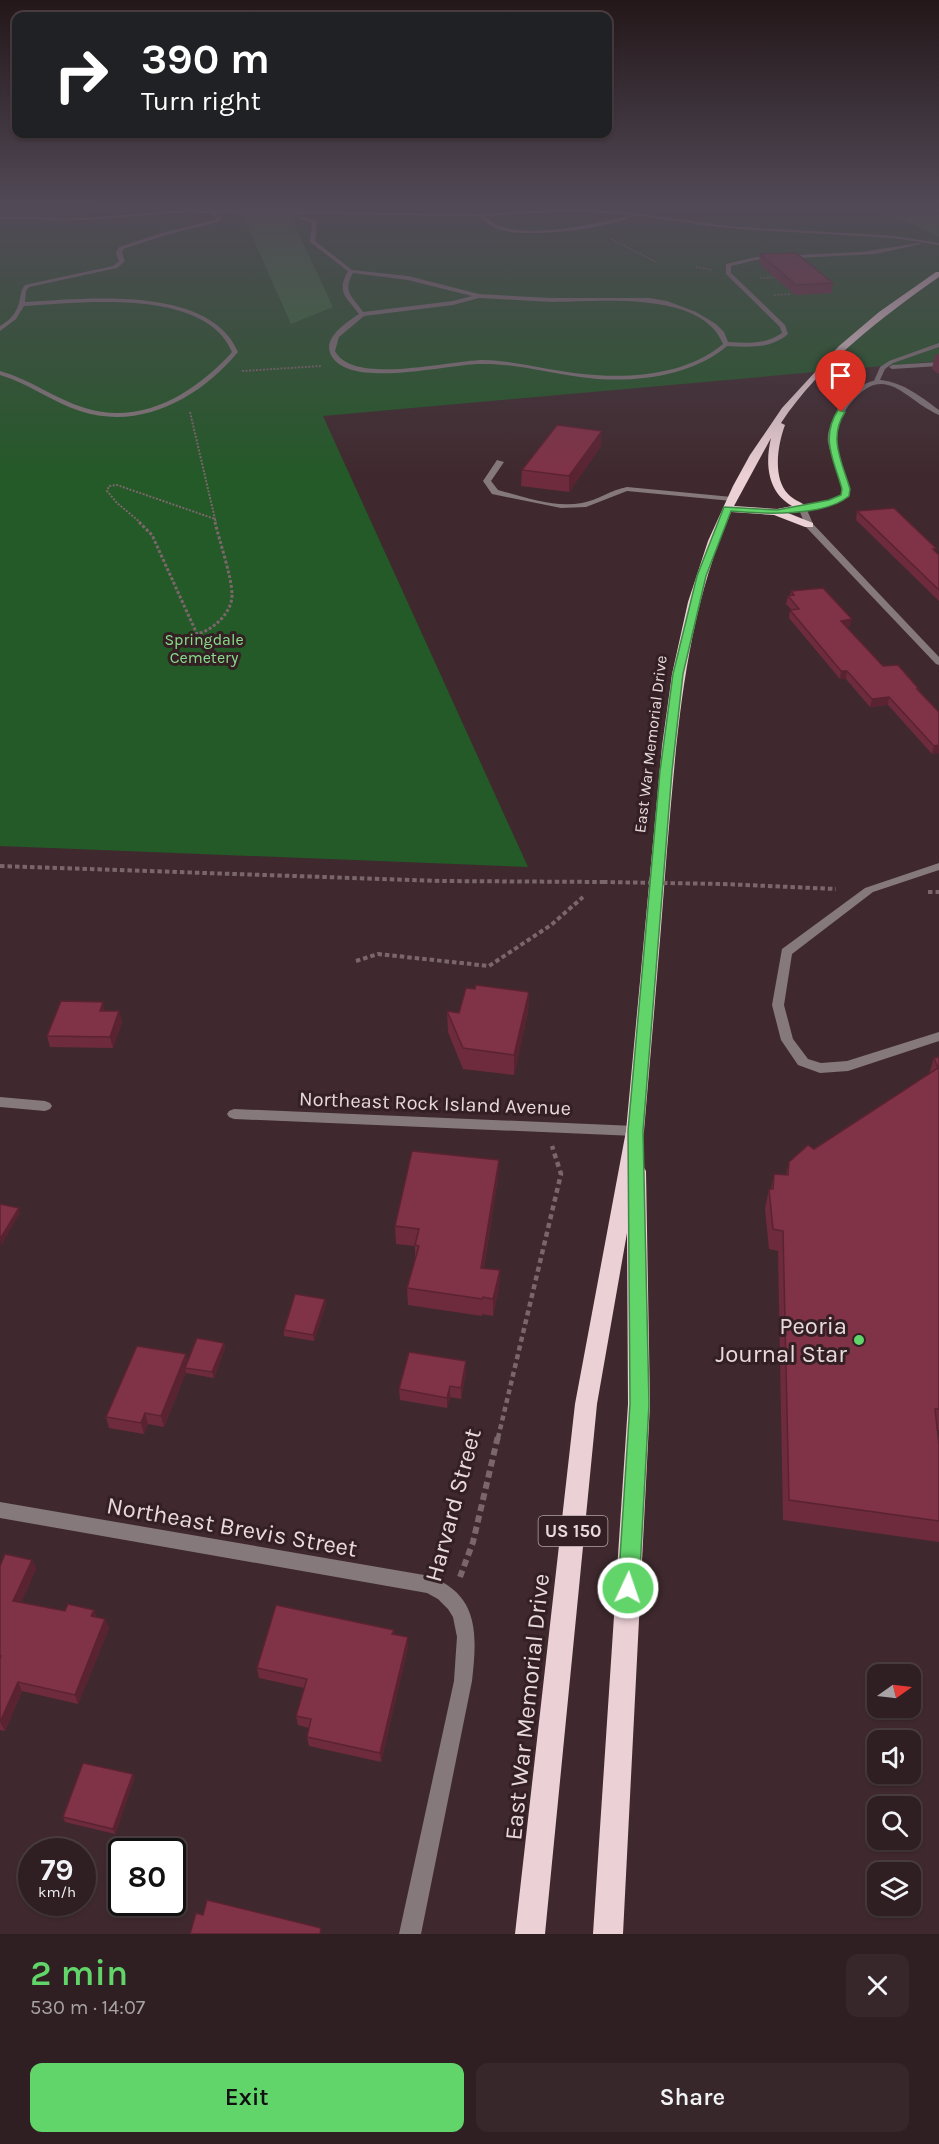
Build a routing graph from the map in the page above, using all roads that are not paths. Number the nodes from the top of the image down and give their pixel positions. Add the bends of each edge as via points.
1 (23, 295) edge
2 (348, 295) edge
3 (476, 295) edge
4 (751, 295) edge
5 (909, 295) edge
6 (479, 296) junction
7 (24, 304) junction
8 (362, 314) junction
9 (0, 329) edge
10 (726, 344) junction
11 (939, 345) edge
12 (939, 364) edge
13 (882, 368) junction
14 (0, 373) edge
15 (877, 381) junction
16 (788, 407) junction
17 (939, 413) edge
18 (500, 462) dead end
19 (730, 504) junction
20 (802, 507) junction
21 (777, 512) junction
22 (809, 525) junction
23 (939, 662) edge
24 (939, 866) edge
25 (939, 1036) edge
26 (0, 1102) edge
27 (45, 1106) dead end
28 (234, 1114) dead end
29 (635, 1131) junction
30 (0, 1510) edge
31 (453, 1598) joint
32 (410, 1934) edge
33 (530, 1934) edge
34 (608, 1934) edge

1 - 7 street
2 - 8 street
3 - 6 street
4 - 10 street via 783,326 785,334 766,344
5 - 16 highway, East War Memorial Drive / US 150 via 842,348
6 - 8 street
6 - 10 street via 667,303 714,325
7 - 9 street
7 - 14 street via 101,300 174,307 227,336 236,352 220,371 189,394 159,408 133,414 109,416 76,408 16,377
8 - 10 street via 337,333 333,341 333,353 348,367 405,370 493,363 613,376 685,368 716,354
11 - 13 street
12 - 13 street
13 - 15 street
15 - 17 street via 897,383
15 - 20 street via 858,390 834,422 831,439 845,496 832,503
16 - 19 highway, East War Memorial Drive / US 150 via 755,455
16 - 20 highway via 776,437 774,470 783,496
18 - 19 street via 487,481 495,492 554,504 583,505 627,489
19 - 21 highway
19 - 29 highway, East War Memorial Drive / US 150 via 694,602 675,695
20 - 21 highway
20 - 22 street
21 - 22 highway
22 - 23 street
24 - 25 street via 869,890 786,952 778,1005 786,1040 803,1062 820,1068 848,1066
26 - 27 street
28 - 29 street, Northeast Rock Island Avenue
29 - 33 highway, East War Memorial Drive / US 150 via 586,1404
29 - 34 highway, East War Memorial Drive / US 150 via 639,1404
30 - 31 street, Northeast Brevis Street via 430,1585
31 - 32 street, Harvard Street via 463,1621 463,1681

